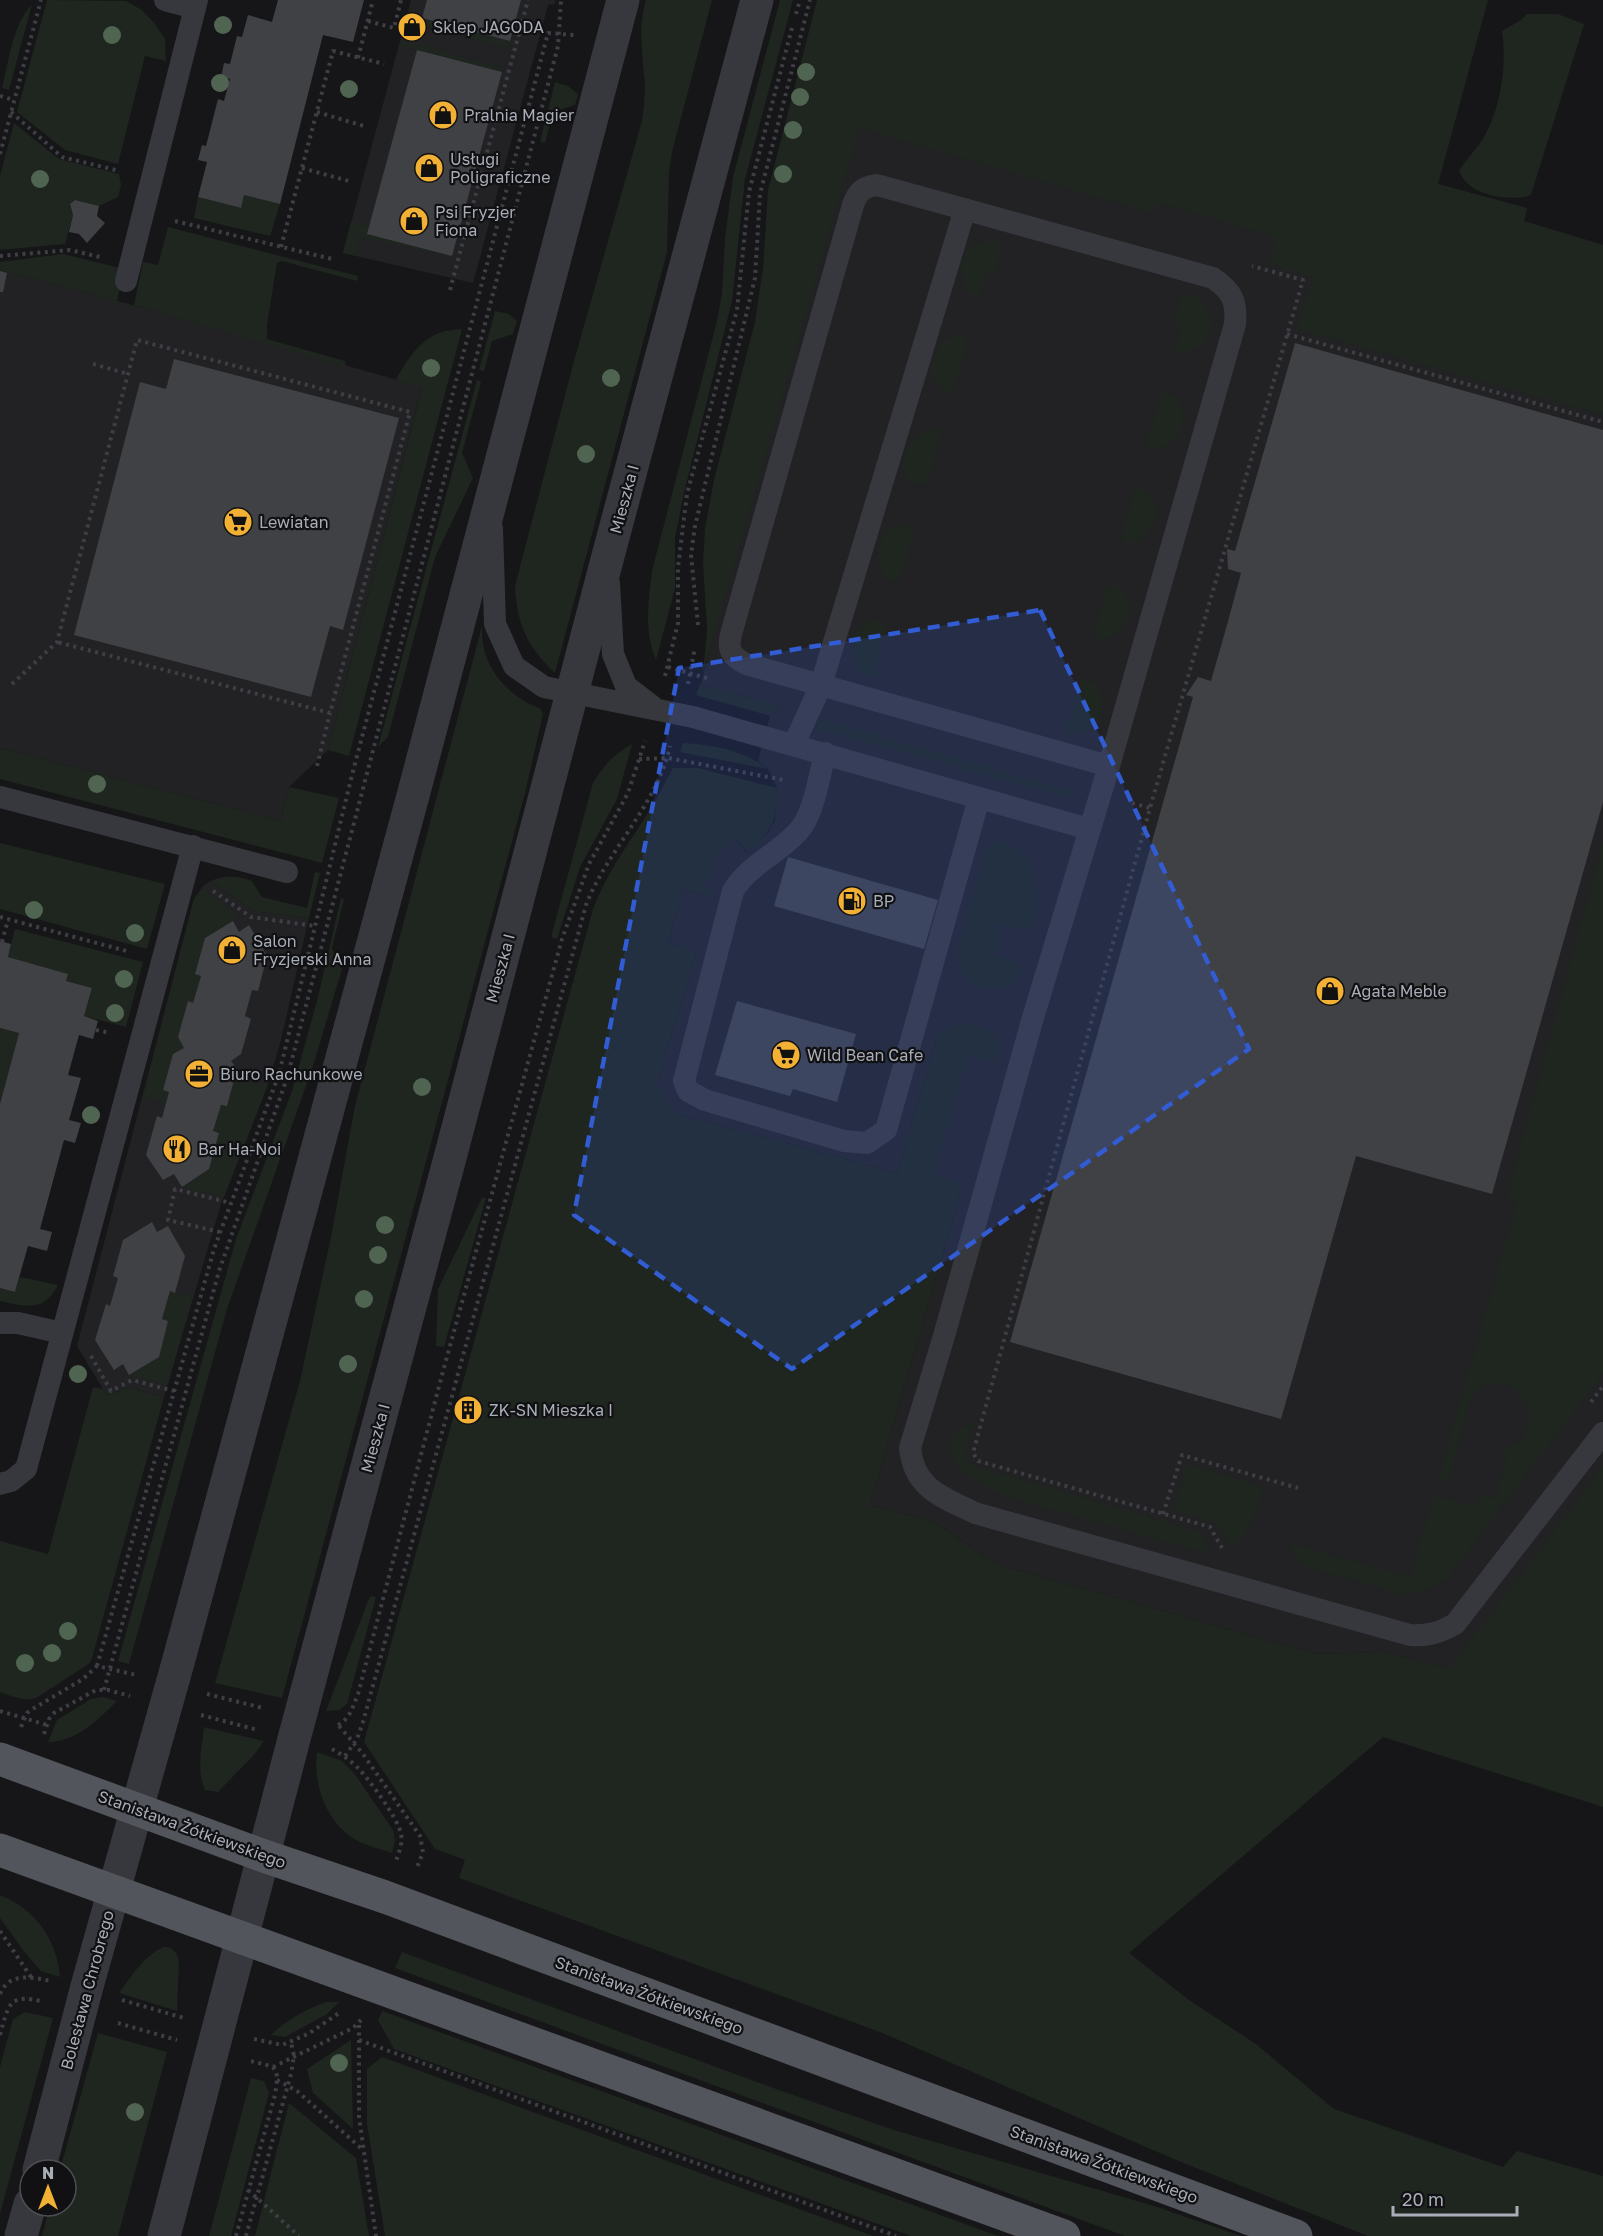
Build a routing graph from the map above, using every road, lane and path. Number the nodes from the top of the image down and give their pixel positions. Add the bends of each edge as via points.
1 (41, 0) edge
2 (165, 0) edge
3 (373, 0) edge
4 (401, 0) edge
5 (528, 0) edge
6 (561, 0) edge
7 (623, 0) edge
8 (758, 0) edge
9 (800, 0) edge
10 (810, 0) edge
11 (196, 4) edge
12 (368, 21) junction
13 (559, 33) junction
14 (579, 35) dead end
15 (358, 58) junction
16 (384, 64) dead end
17 (0, 96) edge
18 (14, 100) junction
19 (11, 112) junction
20 (317, 112) junction
21 (367, 127) dead end
22 (0, 154) edge
23 (302, 168) junction
24 (131, 174) dead end
25 (352, 182) dead end
26 (965, 209) junction
27 (178, 221) dead end
28 (281, 247) junction
29 (0, 256) edge
30 (106, 258) dead end
31 (332, 259) dead end
32 (1247, 264) dead end
33 (126, 280) dead end
34 (450, 290) dead end
35 (1287, 334) junction
36 (93, 364) dead end
37 (128, 374) junction
38 (1603, 422) edge
39 (491, 498) junction
40 (608, 556) junction
41 (698, 628) dead end
42 (696, 637) dead end
43 (57, 642) junction
44 (12, 684) dead end
45 (820, 685) junction
46 (572, 694) junction
47 (656, 708) junction
48 (330, 713) junction
49 (680, 714) junction
50 (794, 744) junction
51 (825, 753) junction
52 (668, 758) junction
53 (639, 759) junction
54 (317, 766) dead end
55 (1109, 766) junction
56 (817, 786) junction
57 (0, 797) edge
58 (980, 798) junction
59 (1089, 829) junction
60 (193, 846) junction
61 (186, 872) junction
62 (287, 872) dead end
63 (0, 917) edge
64 (8, 919) junction
65 (315, 926) junction
66 (2, 942) dead end
67 (162, 961) junction
68 (231, 1203) junction
69 (220, 1232) junction
70 (0, 1323) edge
71 (62, 1333) junction
72 (1603, 1386) edge
73 (174, 1391) junction
74 (1589, 1405) dead end
75 (1603, 1433) edge
76 (0, 1484) edge
77 (1298, 1488) dead end
78 (1163, 1514) junction
79 (1225, 1553) dead end
80 (97, 1666) dead end
81 (166, 1706) junction
82 (0, 1711) edge
83 (47, 1725) dead end
84 (333, 1725) dead end
85 (294, 1739) junction
86 (345, 1756) junction
87 (0, 1759) edge
88 (136, 1809) junction
89 (0, 1850) edge
90 (399, 1852) dead end
91 (264, 1856) junction
92 (114, 1890) junction
93 (0, 1930) edge
94 (243, 1937) junction
95 (32, 1978) junction
96 (0, 1994) edge
97 (83, 2001) junction
98 (342, 2011) dead end
99 (362, 2019) dead end
100 (359, 2024) junction
101 (0, 2035) edge
102 (217, 2040) junction
103 (359, 2040) junction
104 (291, 2042) junction
105 (294, 2056) junction
106 (273, 2067) junction
107 (277, 2080) junction
108 (287, 2085) junction
109 (362, 2149) junction
110 (42, 2158) edge
111 (248, 2190) junction
112 (256, 2197) junction
113 (26, 2218) edge
114 (21, 2236) edge
115 (164, 2236) edge
116 (236, 2236) edge
117 (246, 2236) edge
118 (299, 2236) edge
119 (376, 2236) edge
120 (896, 2236) edge
121 (1064, 2236) edge
122 (1296, 2236) edge

1 - 18 path
2 - 11 lane
3 - 12 path
4 - 12 path via 394,28
5 - 34 path
6 - 13 path
7 - 39 street
8 - 40 street, Mieszka I
9 - 47 path via 749,192 737,309 687,494 678,567 678,623
10 - 41 path via 760,194 755,278 695,526 691,555
11 - 33 lane
12 - 15 path
13 - 14 path
13 - 65 path via 548,33
13 - 81 path via 287,1078 219,1271 106,1690
15 - 16 path
15 - 20 path via 333,51
17 - 18 path
18 - 19 path
19 - 22 path
19 - 24 path via 62,157
20 - 21 path
20 - 23 path
23 - 25 path
23 - 28 path
26 - 45 lane
26 - 45 lane via 877,185 858,192 853,205 729,644 731,654 746,664
26 - 55 lane via 1213,278 1232,296 1236,309 1235,324
27 - 28 path
28 - 31 path
29 - 30 path via 70,250
32 - 35 path via 1303,280
35 - 38 path
35 - 78 path via 1150,808 973,1453 978,1461
36 - 37 path
37 - 43 path
37 - 48 path via 136,340 410,412
39 - 46 lane via 495,624 502,643 514,666 525,675 544,687
39 - 81 street
40 - 46 street, Mieszka I
40 - 47 lane via 613,654 626,686
42 - 49 path
43 - 44 path
43 - 48 path
45 - 50 lane
45 - 55 lane
46 - 47 lane
46 - 85 street, Mieszka I
47 - 49 lane
47 - 53 path
48 - 54 path
49 - 50 lane
49 - 52 path
50 - 51 lane
51 - 56 lane
51 - 58 lane
52 - 53 path
52 - 56 path
52 - 86 path via 648,800 594,884 586,905 363,1722
53 - 84 path via 628,792 589,864 562,939 358,1694 345,1721
55 - 59 lane
56 - 58 lane via 802,827 749,870 733,891 684,1080 688,1091 705,1101 854,1143 867,1143 886,1130
57 - 60 lane
58 - 59 lane
59 - 75 lane via 910,1448 911,1465 920,1479 931,1490 975,1512 1410,1635 1428,1636 1455,1624
60 - 61 lane
60 - 62 lane
61 - 65 path via 251,917
61 - 67 lane
63 - 64 path
64 - 66 path
64 - 67 path
65 - 68 path via 279,1074
67 - 71 lane
68 - 69 path
68 - 69 path via 175,1189 168,1220
69 - 73 path
70 - 71 lane
71 - 73 path via 81,1338 111,1390 132,1380
71 - 76 lane via 26,1469
72 - 74 path
73 - 80 path
77 - 78 path via 1182,1455
78 - 79 path via 1209,1527
81 - 85 path
81 - 88 street
82 - 83 path
85 - 86 path
85 - 91 street, Mieszka I
86 - 90 path via 359,1769 401,1830
87 - 88 main road, Stanisława Żółkiewskiego
88 - 91 main road, Stanisława Żółkiewskiego
88 - 92 street, Bolesława Chrobrego
89 - 92 main road
91 - 94 street, Mieszka I
91 - 122 main road, Stanisława Żółkiewskiego via 431,1914
92 - 94 main road
92 - 97 street, Bolesława Chrobrego
93 - 95 path
94 - 102 street
94 - 121 main road
95 - 96 path via 8,1981
95 - 97 path
97 - 101 path via 14,2000
97 - 102 path
97 - 102 path
97 - 110 street, Bolesława Chrobrego
98 - 104 path
99 - 100 path
100 - 103 path
100 - 105 path
102 - 104 path via 282,2045
102 - 106 path
102 - 115 street
103 - 109 path
103 - 120 path
104 - 105 path
105 - 106 path
105 - 108 path
106 - 107 path
107 - 108 path
107 - 111 path
108 - 109 path
108 - 112 path
109 - 119 path
111 - 112 path
111 - 116 path
112 - 117 path
112 - 118 path
113 - 114 street

